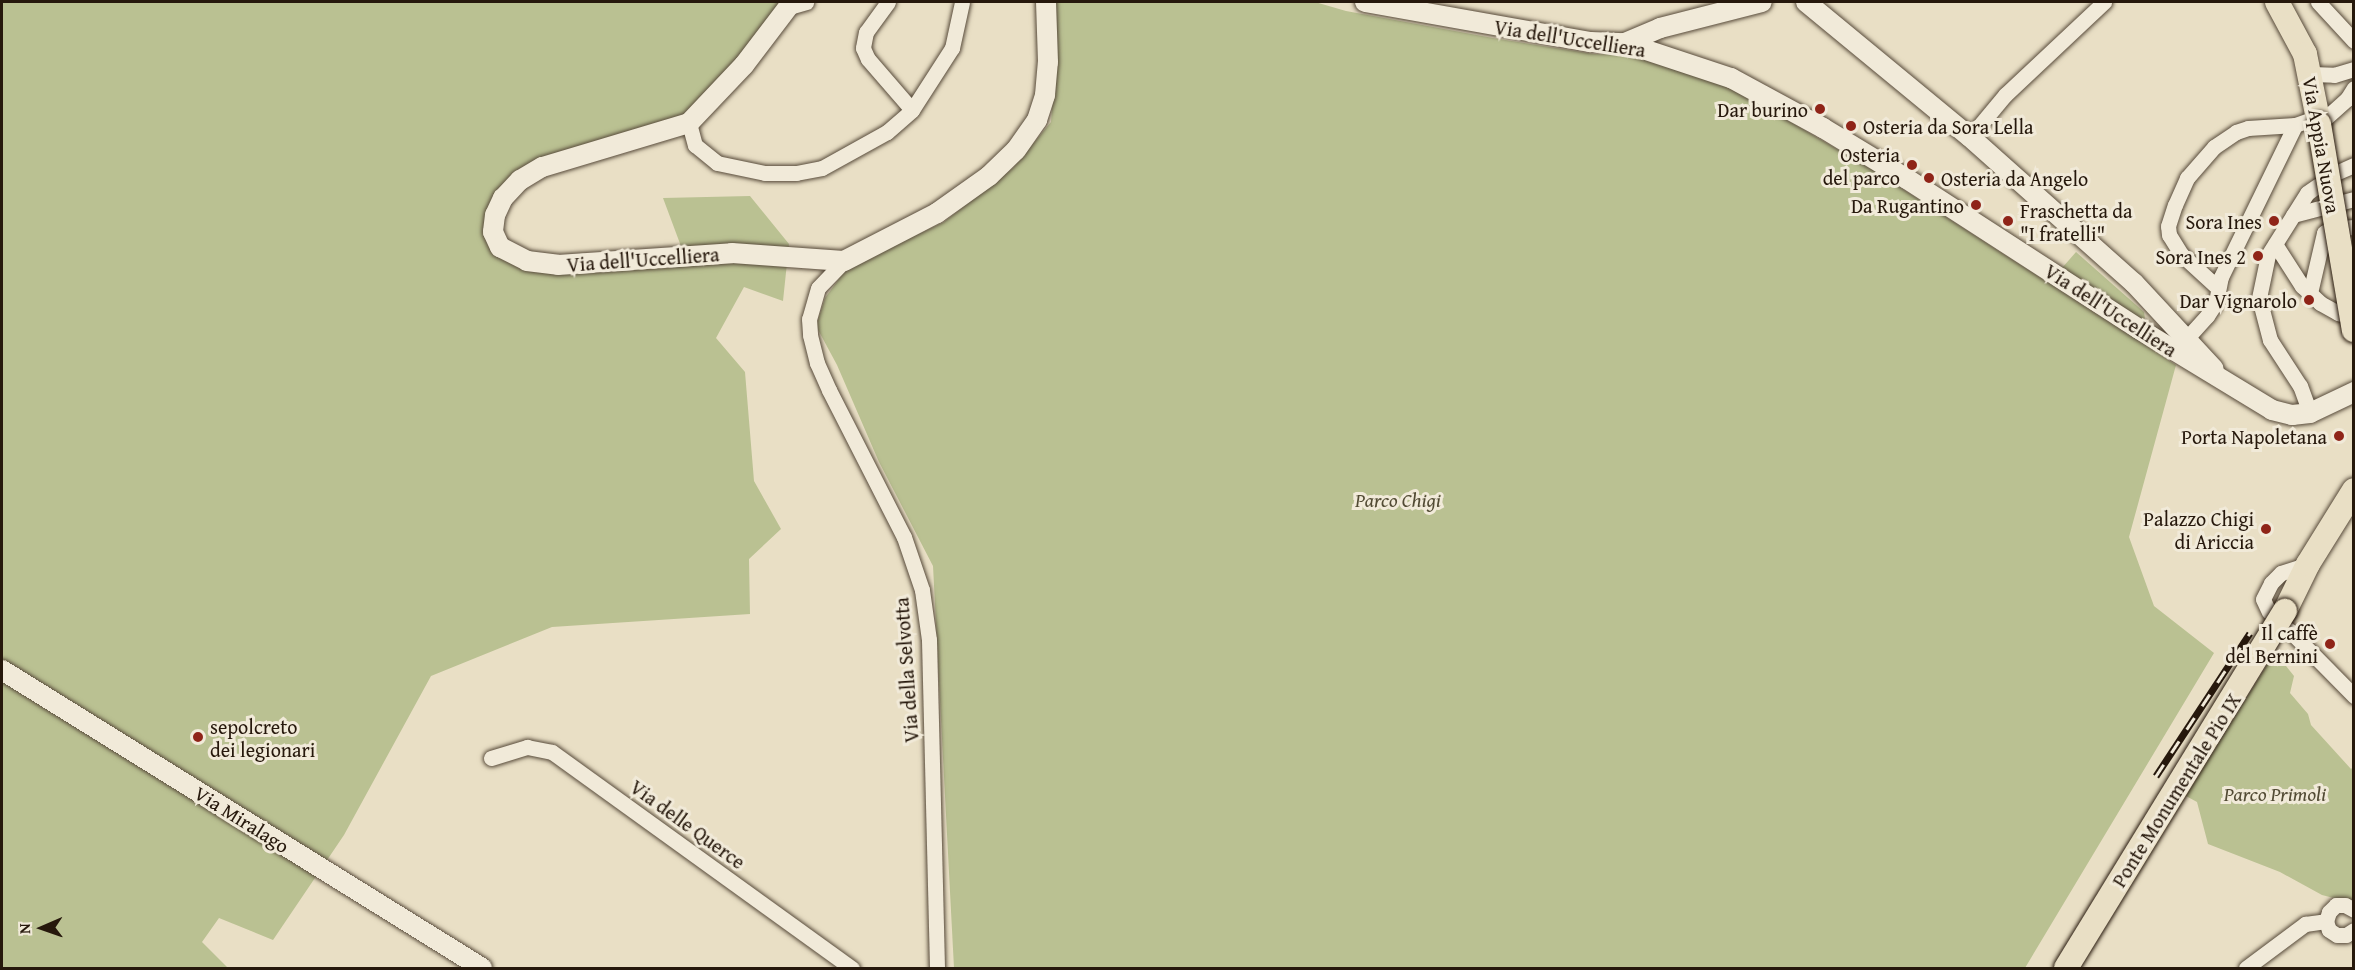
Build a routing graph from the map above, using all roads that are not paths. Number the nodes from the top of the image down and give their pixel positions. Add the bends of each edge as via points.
1 (888, 2) edge
2 (962, 2) edge
3 (1046, 2) edge
4 (1365, 2) edge
5 (1762, 2) edge
6 (1806, 2) edge
7 (2104, 2) edge
8 (2277, 2) edge
9 (2318, 2) edge
10 (795, 3) edge
11 (2354, 41) edge
12 (1625, 43) junction
13 (2354, 69) edge
14 (2311, 74) junction
15 (2354, 88) edge
16 (912, 110) junction
17 (2319, 121) junction
18 (689, 123) junction
19 (2295, 125) junction
20 (1970, 137) junction
21 (2354, 165) edge
22 (2338, 172) dead end
23 (2317, 186) dead end
24 (2354, 199) edge
25 (2293, 215) junction
26 (2352, 227) edge
27 (2354, 243) edge
28 (2275, 244) junction
29 (844, 261) junction
30 (2218, 288) junction
31 (2310, 293) junction
32 (2155, 305) junction
33 (2354, 317) edge
34 (2139, 329) junction
35 (2354, 330) edge
36 (2187, 338) junction
37 (2226, 382) junction
38 (2354, 392) edge
39 (2310, 412) junction
40 (2354, 490) edge
41 (2281, 618) junction
42 (2, 670) edge
43 (2354, 696) edge
44 (491, 758) dead end
45 (2354, 910) edge
46 (2326, 921) junction
47 (2351, 937) edge
48 (482, 969) edge
49 (852, 969) edge
50 (938, 969) edge
51 (2066, 969) edge
52 (2246, 969) edge

1 - 16 street via 866,32 863,48
2 - 16 street via 952,48
3 - 29 street via 1045,95 1037,120 1016,150 989,176 937,213
4 - 12 street, Via dell'Uccelliera via 1590,42
5 - 12 street via 1660,28
6 - 20 street
7 - 20 street via 2005,95
8 - 14 main road, Via Appia Nuova via 2305,54
9 - 11 street
10 - 18 street, Via dell'Uccelliera
12 - 34 street, Via dell'Uccelliera via 1731,78 1822,128
13 - 14 street via 2334,75
14 - 17 main road, Via Appia Nuova
15 - 17 street via 2347,99
16 - 18 street via 887,132 822,168 783,174 746,171 717,163 695,145
17 - 19 street
17 - 35 main road, Via Appia Nuova, bridge
18 - 29 street, Via dell'Uccelliera via 535,170 499,203 492,227 495,239 504,250 520,258 558,265 732,253
19 - 30 street
19 - 30 street via 2248,128 2221,141 2187,178 2168,226 2169,235 2177,249
20 - 32 street
21 - 22 street
23 - 25 street via 2307,193
24 - 25 street
25 - 28 street
26 - 27 street
26 - 31 street via 2324,233
28 - 31 street
28 - 39 street via 2262,273 2259,298 2263,319
29 - 50 street, Via della Selvotta via 818,288 809,319 810,335 825,381 904,537 922,590 929,640
30 - 36 street via 2216,302
31 - 33 street via 2327,309
32 - 34 street via 2157,317 2153,328
32 - 36 street
34 - 37 street, Via dell'Uccelliera
36 - 37 street
37 - 39 street, Via dell'Uccelliera via 2272,410 2292,415
38 - 39 street
40 - 41 main road via 2308,564
41 - 43 street
41 - 51 main road, Ponte Monumentale Pio IX, bridge
42 - 48 street, Via Miralago
44 - 49 street, Via delle Querce via 527,747 552,752
45 - 46 street via 2336,905
46 - 47 street via 2333,933
46 - 52 street via 2305,924

